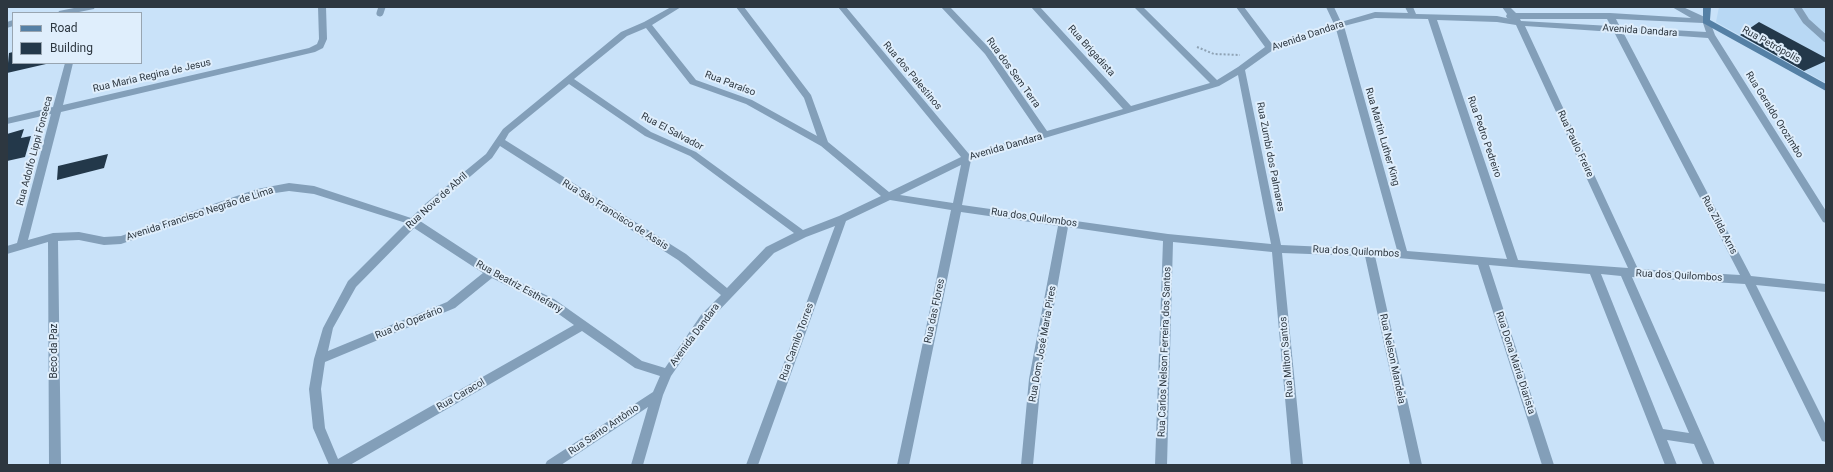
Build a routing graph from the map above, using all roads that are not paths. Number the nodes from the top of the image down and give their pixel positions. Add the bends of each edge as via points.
1 (91, 7) edge
2 (322, 7) edge
3 (677, 7) edge
4 (740, 7) edge
5 (842, 7) edge
6 (946, 7) edge
7 (1035, 7) edge
8 (1138, 7) edge
9 (1240, 7) edge
10 (1330, 7) edge
11 (1409, 7) edge
12 (1506, 7) edge
13 (1676, 7) edge
14 (1707, 7) edge
15 (1797, 7) edge
16 (82, 10) edge
17 (69, 12) edge
18 (1610, 16) junction
19 (1413, 17) junction
20 (1432, 18) junction
21 (1516, 19) junction
22 (1706, 21) junction
23 (647, 24) junction
24 (1339, 25) junction
25 (1617, 29) junction
26 (1710, 35) junction
27 (1826, 39) edge
28 (1270, 48) junction
29 (69, 64) edge
30 (1241, 69) junction
31 (569, 80) junction
32 (1216, 84) junction
33 (1826, 88) edge
34 (58, 109) junction
35 (1129, 110) junction
36 (7, 121) edge
37 (1045, 136) junction
38 (499, 142) junction
39 (824, 144) junction
40 (967, 158) junction
41 (888, 196) junction
42 (957, 207) junction
43 (1826, 219) edge
44 (842, 220) junction
45 (413, 222) junction
46 (1064, 223) junction
47 (802, 234) junction
48 (53, 237) junction
49 (1168, 238) junction
50 (22, 245) junction
51 (1277, 248) junction
52 (7, 250) edge
53 (1369, 252) junction
54 (1403, 255) junction
55 (1482, 261) junction
56 (1514, 264) junction
57 (1594, 270) junction
58 (491, 273) junction
59 (1630, 273) junction
60 (1748, 280) junction
61 (1826, 288) edge
62 (727, 294) junction
63 (583, 325) junction
64 (320, 359) junction
65 (667, 373) junction
66 (657, 394) junction
67 (1659, 434) junction
68 (1826, 437) edge
69 (1698, 439) junction
70 (55, 465) edge
71 (335, 465) edge
72 (339, 465) edge
73 (551, 465) edge
74 (637, 465) edge
75 (752, 465) edge
76 (903, 465) edge
77 (1027, 465) edge
78 (1161, 465) edge
79 (1297, 465) edge
80 (1416, 465) edge
81 (1548, 465) edge
82 (1671, 465) edge
83 (1709, 465) edge

1 - 16 street
2 - 34 street, Rua Maria Regina de Jesus via 323,39 320,46 302,53
3 - 23 street, Rua Nove de Abril
4 - 39 street via 808,97
5 - 40 street, Rua dos Palestinos
6 - 37 street, Rua dos Sem Terra via 988,52
7 - 35 street, Rua Brigadista
8 - 32 street
9 - 28 street
10 - 24 street, Rua Martin Luther King
11 - 19 street
12 - 21 street, Rua Paulo Freire
13 - 22 street
14 - 22 street
15 - 27 lane via 1806,21
16 - 17 street
18 - 21 street, Avenida Dandara
18 - 22 street, Avenida Dandara
18 - 25 street, Rua Zilda Arns
19 - 20 street, Avenida Dandara
19 - 24 street, Avenida Dandara via 1375,15
20 - 21 street, Avenida Dandara
20 - 56 street, Rua Pedro Pedreiro
21 - 25 street, Avenida Dandara
21 - 59 street, Rua Paulo Freire
22 - 26 street, Rua Geraldo Orozimbo
22 - 33 street, Rua Petrópolis
23 - 31 street, Rua Nove de Abril via 624,34
23 - 39 street, Rua Paraíso via 693,82 749,102
24 - 28 street, Avenida Dandara
24 - 54 street, Rua Martin Luther King
25 - 26 street, Avenida Dandara
25 - 60 street, Rua Zilda Arns
26 - 43 street, Rua Geraldo Orozimbo
28 - 30 street, Avenida Dandara
29 - 34 street, Rua Adolfo Lippi Fonseca
30 - 32 street, Avenida Dandara
30 - 51 street, Rua Zumbi dos Palmares
31 - 38 street, Rua Nove de Abril via 506,131
31 - 47 street, Rua El Salvador via 648,134 693,154
32 - 35 street, Avenida Dandara
34 - 36 street, Rua Maria Regina de Jesus
34 - 50 street, Rua Adolfo Lippi Fonseca
35 - 37 street, Avenida Dandara
37 - 40 street, Avenida Dandara
38 - 45 street, Rua Nove de Abril via 489,156
38 - 62 street, Rua Sâo Francisco de Assis via 682,257
39 - 41 street, Rua Paraíso
40 - 41 street, Avenida Dandara
40 - 42 street, Rua das Flores
41 - 42 street, Rua dos Quilombos
41 - 44 street, Avenida Dandara
42 - 46 street, Rua dos Quilombos
42 - 76 street, Rua das Flores
44 - 47 street, Avenida Dandara
44 - 75 street, Rua Camilo Torres
45 - 48 street, Avenida Francisco Negrão de Lima via 314,190 289,186 260,192 121,240 104,241 79,236
45 - 58 street, Rua Beatriz Esthefany
45 - 64 street, Rua Nove de Abril via 352,284 328,328
46 - 49 street, Rua dos Quilombos
46 - 77 street, Rua Dom José Maria Pires via 1035,379
47 - 62 street, Avenida Dandara via 770,250
48 - 50 street, Avenida Francisco Negrão de Lima
48 - 70 street, Beco da Paz
49 - 51 street, Rua dos Quilombos
49 - 78 street, Rua Carlos Nelson Ferreira dos Santos
50 - 52 street, Avenida Francisco Negrão de Lima
51 - 53 street, Rua dos Quilombos
51 - 79 street, Rua Milton Santos
53 - 54 street, Rua dos Quilombos
53 - 80 street, Rua Nelson Mandela
54 - 55 street, Rua dos Quilombos
55 - 56 street, Rua dos Quilombos
55 - 81 street, Rua Dona Maria Diarista
56 - 57 street, Rua dos Quilombos
57 - 59 street, Rua dos Quilombos
57 - 67 street
58 - 63 street, Rua Beatriz Esthefany via 550,302
58 - 64 street, Rua do Operário via 452,305
59 - 60 street, Rua dos Quilombos
59 - 69 street, Rua Paulo Freire
60 - 61 street, Rua dos Quilombos
60 - 68 street, Rua Zilda Arns
62 - 65 street, Avenida Dandara via 705,318
63 - 65 street, Rua Beatriz Esthefany via 639,365
63 - 72 street, Rua Caracol
64 - 71 street, Rua Nove de Abril via 314,389 319,428
65 - 66 street, Avenida Dandara
66 - 73 street, Rua Santo Antônio
66 - 74 street, Avenida Dandara
67 - 69 street
67 - 82 street
69 - 83 street, Rua Paulo Freire

